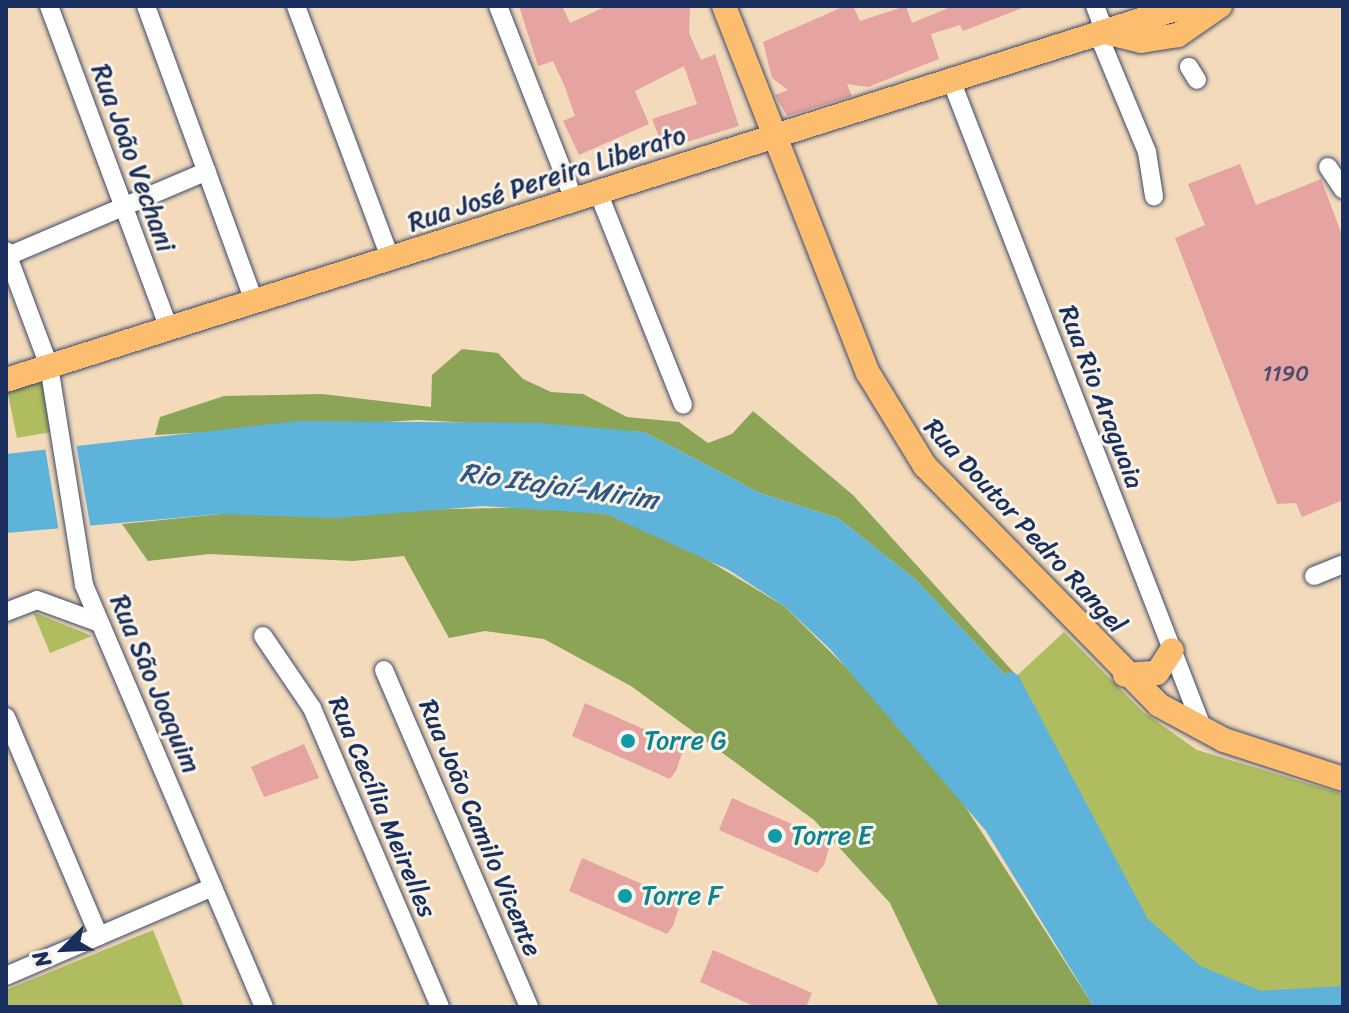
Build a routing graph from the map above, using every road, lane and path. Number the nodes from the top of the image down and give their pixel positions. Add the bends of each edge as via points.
1 (49, 6) edge
2 (146, 6) edge
3 (296, 6) edge
4 (498, 6) edge
5 (724, 6) edge
6 (1095, 6) edge
7 (1192, 6) edge
8 (1220, 6) edge
9 (1174, 10) edge
10 (1101, 33) junction
11 (1178, 35) junction
12 (951, 80) junction
13 (776, 136) junction
14 (1328, 167) dead end
15 (207, 171) junction
16 (1343, 189) edge
17 (598, 192) junction
18 (1154, 196) dead end
19 (574, 200) junction
20 (125, 211) junction
21 (7, 253) edge
22 (390, 258) junction
23 (254, 301) junction
24 (169, 328) junction
25 (49, 366) junction
26 (6, 380) edge
27 (683, 405) dead end
28 (1343, 564) edge
29 (1314, 576) dead end
30 (88, 594) junction
31 (61, 609) junction
32 (6, 612) edge
33 (100, 623) junction
34 (263, 636) dead end
35 (1172, 650) junction
36 (384, 670) dead end
37 (1125, 675) junction
38 (6, 717) edge
39 (1204, 732) junction
40 (1343, 779) edge
41 (213, 887) junction
42 (99, 936) junction
43 (6, 976) edge
44 (264, 1007) edge
45 (440, 1007) edge
46 (529, 1007) edge

1 - 20 street, Rua João Vechani
2 - 15 street
3 - 22 street
4 - 19 street
5 - 13 main road, Rua Doutor Pedro Rangel
6 - 10 street
7 - 11 main road
8 - 11 main road, Rua José Pereira Liberato
9 - 10 main road, Rua José Pereira Liberato
9 - 11 main road
10 - 11 main road, Rua José Pereira Liberato via 1141,41
10 - 12 main road, Rua José Pereira Liberato
10 - 18 street via 1147,152
12 - 13 main road, Rua José Pereira Liberato
12 - 35 street, Rua Rio Araguaia
13 - 17 main road, Rua José Pereira Liberato
13 - 37 main road, Rua Doutor Pedro Rangel via 868,373 901,434
14 - 16 street
15 - 20 street
15 - 23 street
17 - 19 main road, Rua José Pereira Liberato
17 - 27 street
19 - 22 main road, Rua José Pereira Liberato
20 - 21 street
20 - 24 street, Rua João Vechani
21 - 25 street, Rua São Joaquim
22 - 23 main road, Rua José Pereira Liberato
23 - 24 main road, Rua José Pereira Liberato
24 - 25 main road, Rua José Pereira Liberato
25 - 26 main road, Rua José Pereira Liberato
25 - 30 street, Rua São Joaquim
28 - 29 street
30 - 31 street
30 - 33 street, Rua São Joaquim
31 - 32 street via 37,600
31 - 33 street
33 - 41 street, Rua São Joaquim
34 - 45 street, Rua Cecília Meirelles via 312,708
35 - 37 main road via 1157,673
35 - 39 street, Rua Rio Araguaia
36 - 46 street, Rua João Camilo Vicente
37 - 39 main road, Rua Doutor Pedro Rangel
38 - 42 street
39 - 40 main road, Rua Doutor Pedro Rangel
41 - 42 street
41 - 44 street, Rua São Joaquim
42 - 43 street

